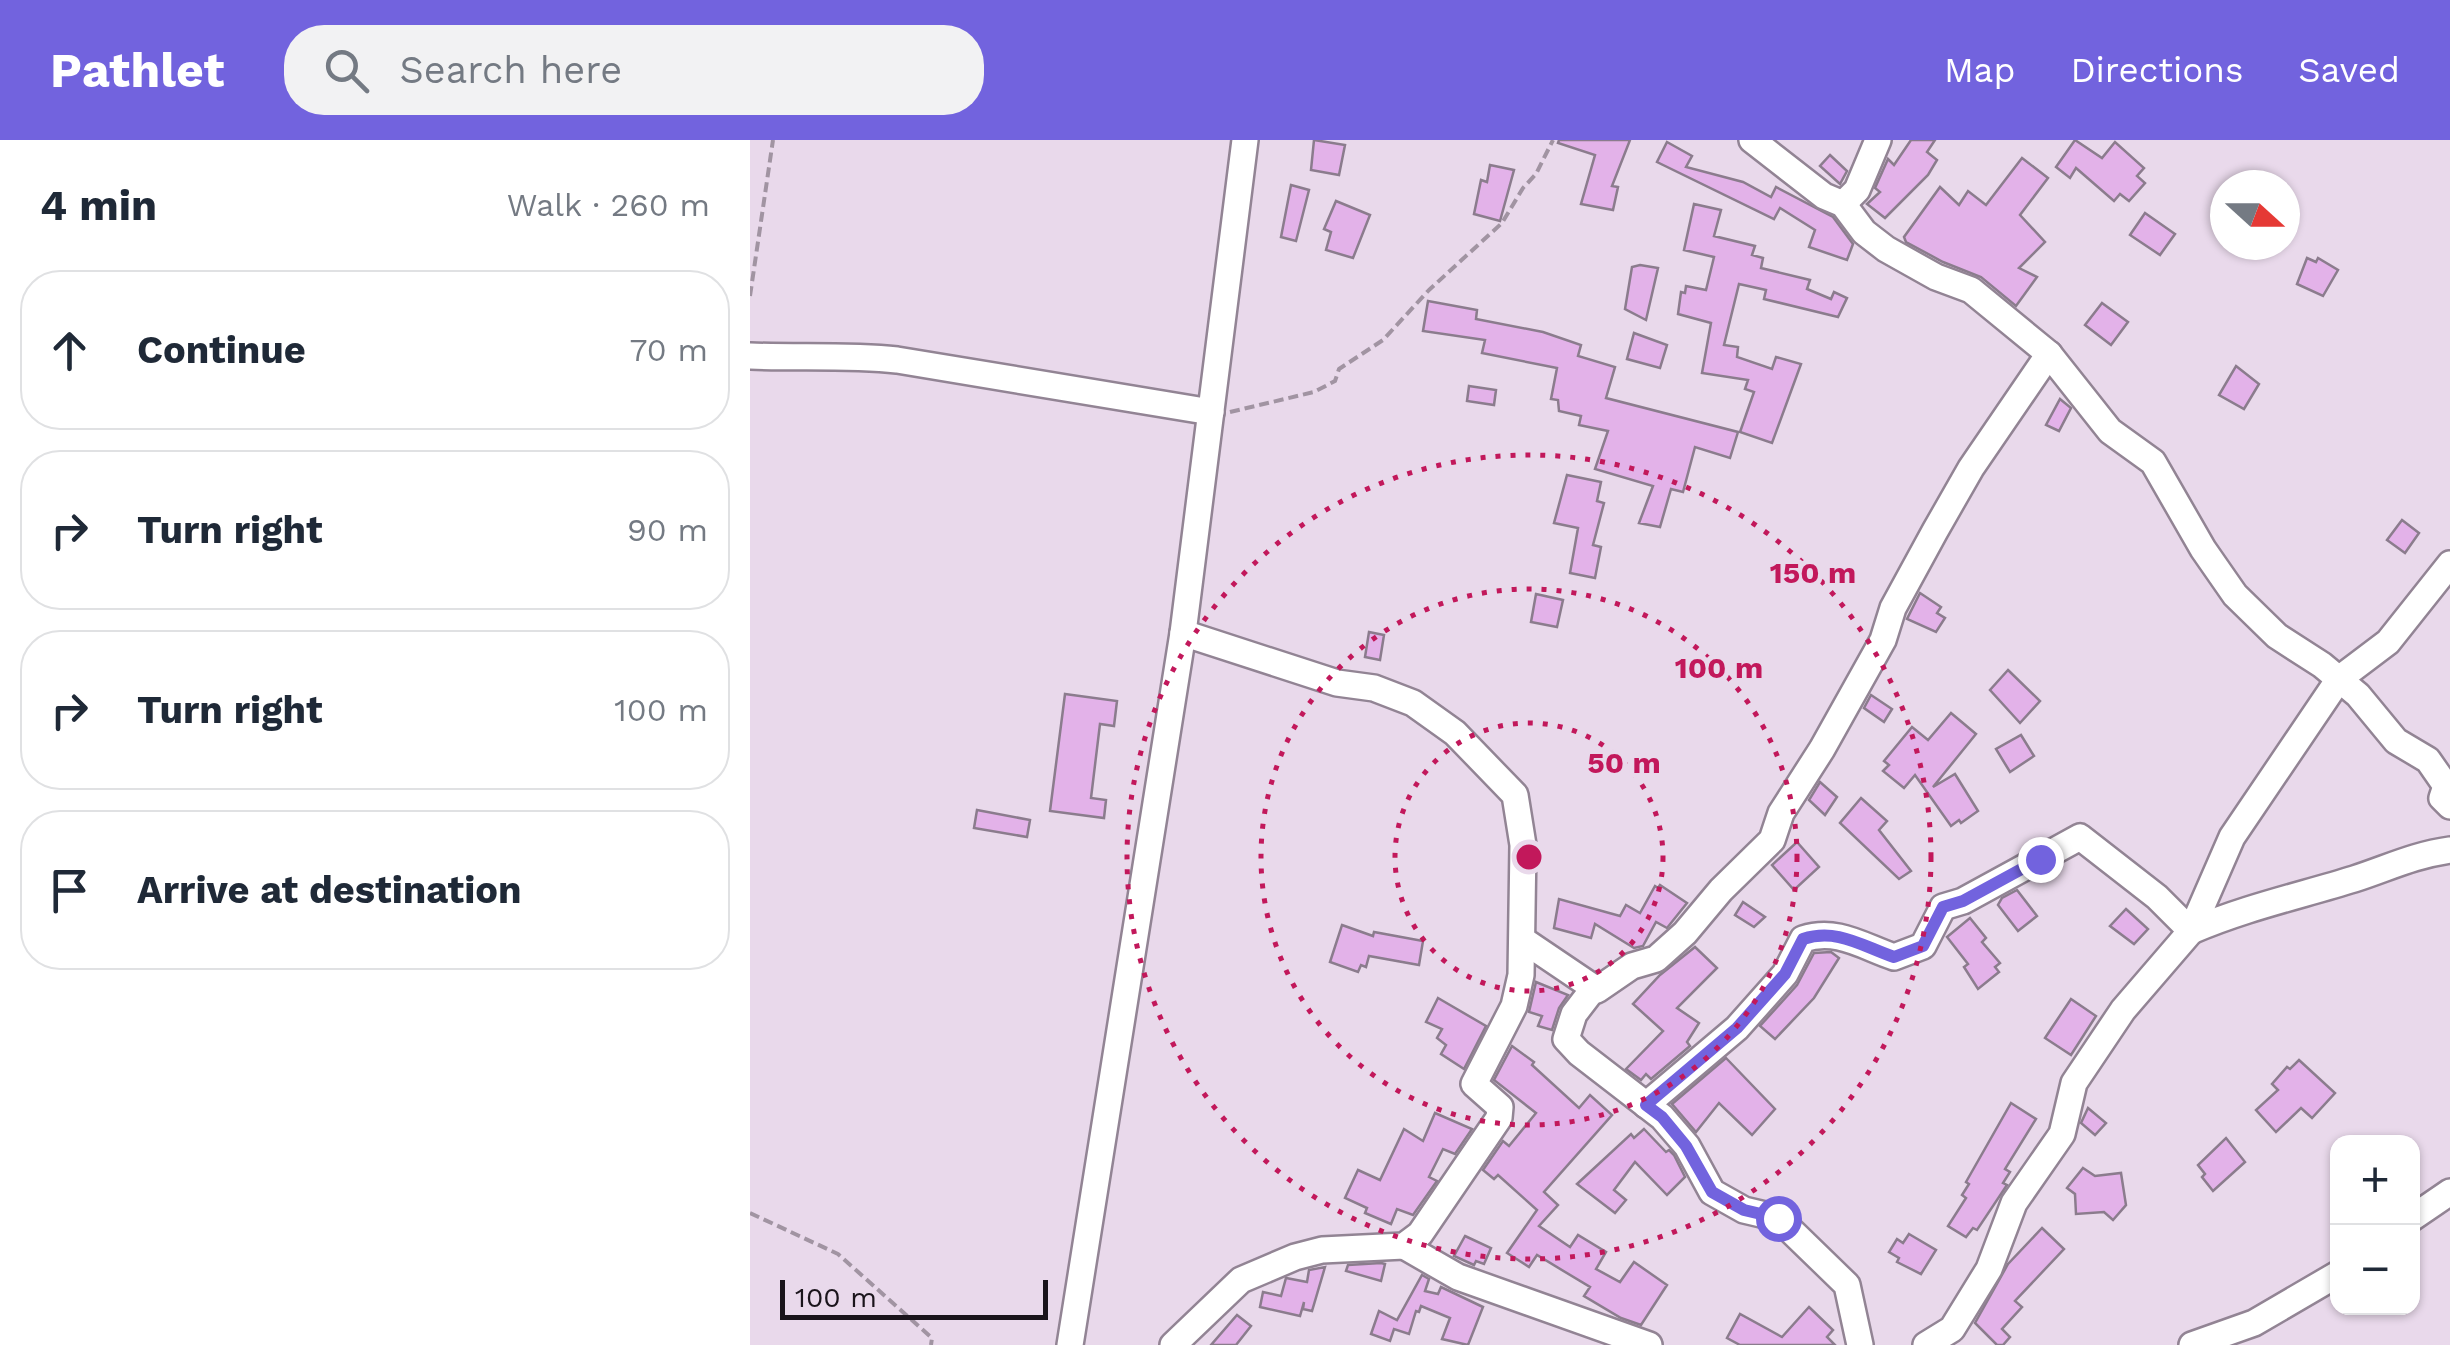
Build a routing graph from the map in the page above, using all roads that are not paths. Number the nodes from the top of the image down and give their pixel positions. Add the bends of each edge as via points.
1 (1245, 140) edge
2 (1752, 140) edge
3 (1878, 140) edge
4 (1843, 204) junction
5 (2048, 354) junction
6 (750, 356) edge
7 (1211, 412) junction
8 (2450, 564) edge
9 (1184, 633) junction
10 (2339, 679) junction
11 (2450, 806) edge
12 (2450, 850) edge
13 (2191, 931) junction
14 (1524, 940) junction
15 (1594, 988) junction
16 (1646, 1105) junction
17 (2450, 1192) edge
18 (2420, 1213) edge
19 (1404, 1246) junction
20 (2330, 1279) edge
21 (1070, 1345) edge
22 (1173, 1345) edge
23 (1649, 1345) edge
24 (1860, 1345) edge
25 (1926, 1345) edge
26 (2192, 1345) edge

1 - 7 street
2 - 4 street
3 - 4 street via 1857,190
4 - 5 street via 1886,250 1971,290
5 - 10 street via 2110,430 2153,462 2234,595 2277,636
5 - 15 street via 1935,532 1772,840 1656,958
6 - 7 street via 897,360
7 - 9 street
8 - 10 street via 2388,642
9 - 14 street via 1336,683 1374,688 1413,703 1455,733 1515,795
9 - 21 street
10 - 11 street via 2396,741 2428,760 2446,786 2442,798
10 - 13 street via 2232,837
12 - 13 street via 2414,855
13 - 16 street via 2080,837 1943,907 1923,946 1894,957 1840,935 1803,939 1785,974 1746,1017
13 - 25 street via 2124,1010 2074,1084 2062,1134 2014,1203 1989,1269 1952,1329
14 - 15 street
14 - 19 street via 1514,1006 1474,1084 1500,1107 1499,1118 1420,1234
15 - 16 street via 1574,1014 1566,1039
16 - 24 street via 1686,1146 1712,1192 1744,1210 1778,1218 1846,1285
17 - 18 street
19 - 22 street via 1322,1250 1283,1262 1241,1280
19 - 23 street via 1458,1276
20 - 26 street via 2254,1323

